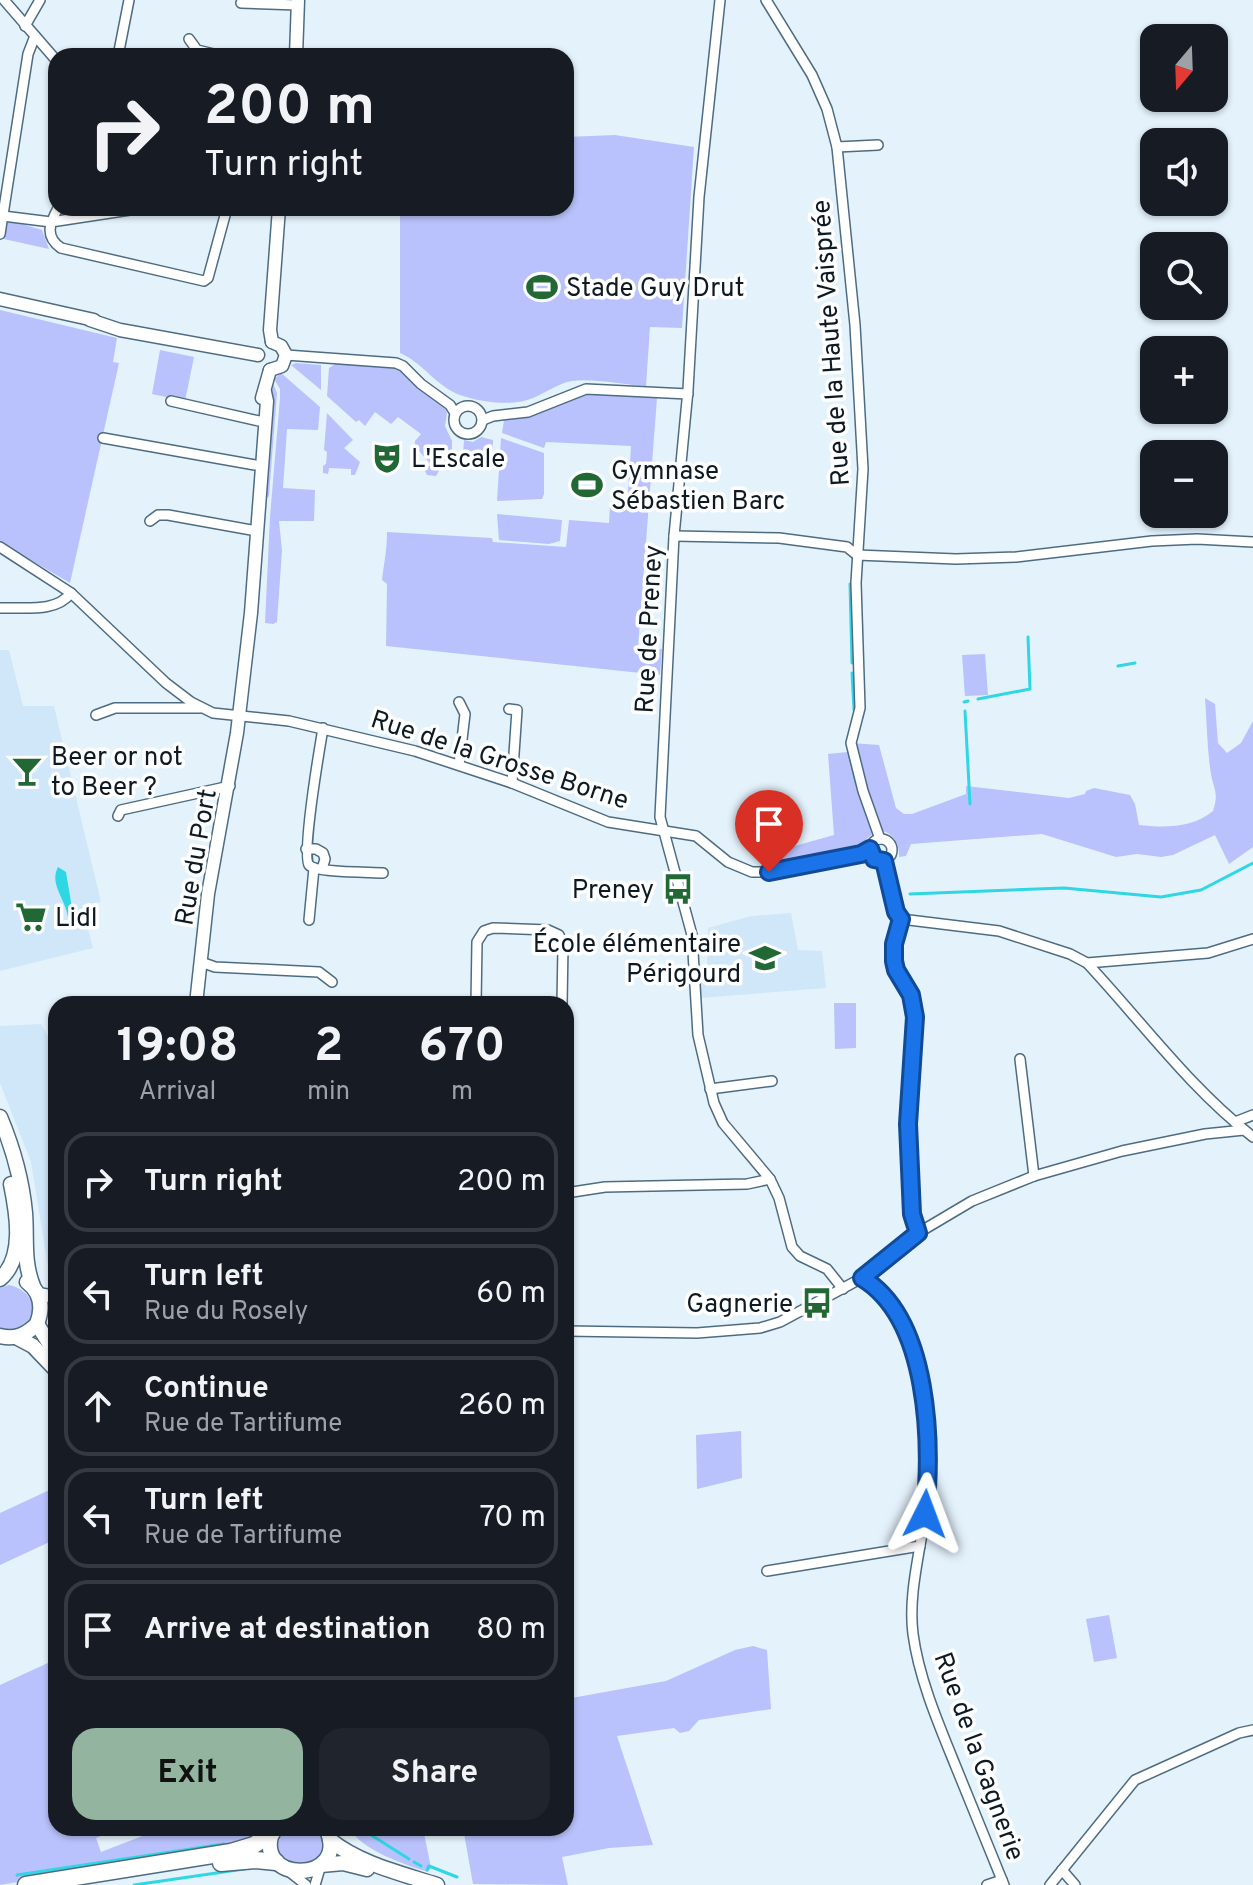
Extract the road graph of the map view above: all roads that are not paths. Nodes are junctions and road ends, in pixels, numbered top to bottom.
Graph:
1 (4, 0) edge
2 (40, 0) edge
3 (129, 0) edge
4 (720, 0) edge
5 (766, 0) edge
6 (241, 3) dead end
7 (298, 3) edge
8 (25, 26) junction
9 (35, 36) junction
10 (189, 39) dead end
11 (120, 48) edge
12 (196, 48) edge
13 (296, 48) edge
14 (48, 51) edge
15 (878, 145) dead end
16 (837, 147) junction
17 (3, 216) junction
18 (54, 216) edge
19 (90, 216) edge
20 (225, 216) edge
21 (278, 216) edge
22 (51, 222) junction
23 (0, 234) edge
24 (1, 300) edge
25 (272, 342) junction
26 (258, 355) junction
27 (286, 355) junction
28 (270, 370) junction
29 (265, 392) junction
30 (688, 394) junction
31 (171, 401) dead end
32 (455, 413) junction
33 (483, 420) junction
34 (259, 421) junction
35 (103, 438) dead end
36 (255, 465) junction
37 (150, 521) dead end
38 (254, 530) junction
39 (674, 536) junction
40 (1253, 542) edge
41 (0, 547) edge
42 (857, 555) junction
43 (71, 593) junction
44 (0, 608) edge
45 (459, 702) dead end
46 (200, 708) junction
47 (509, 709) dead end
48 (96, 715) dead end
49 (239, 717) junction
50 (323, 728) junction
51 (459, 765) junction
52 (512, 783) junction
53 (230, 786) junction
54 (118, 816) dead end
55 (662, 830) junction
56 (880, 839) junction
57 (306, 849) junction
58 (870, 849) junction
59 (884, 861) junction
60 (318, 869) junction
61 (383, 873) dead end
62 (901, 919) junction
63 (309, 920) dead end
64 (1253, 939) edge
65 (201, 962) junction
66 (1087, 963) junction
67 (332, 982) dead end
68 (197, 996) edge
69 (476, 996) edge
70 (562, 996) edge
71 (1020, 1059) dead end
72 (772, 1081) dead end
73 (710, 1089) junction
74 (1253, 1115) edge
75 (0, 1117) edge
76 (1235, 1122) junction
77 (1249, 1133) edge
78 (0, 1144) edge
79 (1034, 1176) junction
80 (770, 1179) junction
81 (574, 1192) edge
82 (918, 1233) junction
83 (862, 1278) junction
84 (0, 1279) edge
85 (843, 1289) junction
86 (35, 1290) junction
87 (48, 1295) edge
88 (48, 1307) edge
89 (39, 1317) junction
90 (574, 1331) edge
91 (48, 1337) edge
92 (6, 1338) edge
93 (48, 1362) edge
94 (920, 1546) junction
95 (767, 1571) dead end
96 (1253, 1730) edge
97 (267, 1836) edge
98 (272, 1836) edge
99 (328, 1836) edge
100 (330, 1836) edge
101 (321, 1865) junction
102 (282, 1866) junction
103 (1062, 1870) junction
104 (1003, 1882) edge
105 (26, 1885) edge
106 (81, 1885) edge
107 (306, 1885) edge
108 (315, 1885) edge
109 (412, 1885) edge
110 (437, 1885) edge
111 (987, 1885) edge
112 (1050, 1885) edge
113 (1075, 1885) edge

1 - 8 street
2 - 8 street
3 - 11 street
4 - 30 street, Rue de Preney
5 - 16 street, Rue de la Haute Vaisprée
6 - 7 street
7 - 13 street
8 - 9 street
9 - 14 street
9 - 17 street
10 - 12 street
15 - 16 street
16 - 42 street, Rue de la Haute Vaisprée
17 - 22 street
17 - 23 street
18 - 22 street
19 - 22 street
20 - 22 street
21 - 25 street
24 - 26 street
25 - 26 street
25 - 27 street
26 - 28 street
27 - 28 street
27 - 32 street
28 - 29 street
29 - 34 street
29 - 38 street
30 - 33 street
30 - 39 street, Rue de Preney
31 - 34 street
32 - 33 street
32 - 33 street
34 - 36 street
35 - 36 street
36 - 38 street
37 - 38 street
38 - 49 street, Rue du Port
39 - 42 street
39 - 55 street, Rue de Preney
40 - 42 street
41 - 43 street, Rue de la Grosse Borne
42 - 56 street, Rue de la Haute Vaisprée
43 - 44 street
43 - 46 street, Rue de la Grosse Borne
45 - 51 street
46 - 48 street
46 - 49 street, Rue de la Grosse Borne
47 - 52 street
49 - 50 street, Rue de la Grosse Borne
49 - 53 street, Rue du Port
50 - 51 street, Rue de la Grosse Borne
50 - 57 street
51 - 52 street, Rue de la Grosse Borne
52 - 55 street, Rue de la Grosse Borne
53 - 54 street
53 - 65 street, Rue du Port
55 - 58 street, Rue de la Grosse Borne
55 - 73 street, Rue de Preney
56 - 58 street
56 - 59 street
57 - 60 street
57 - 60 street
58 - 59 street
59 - 62 street
60 - 61 street
60 - 63 street
62 - 66 street
62 - 82 street
64 - 66 street
65 - 67 street
65 - 68 street, Rue du Port
66 - 76 street
69 - 70 street
71 - 79 street
72 - 73 street
73 - 80 street, Rue de Preney
74 - 76 street
75 - 86 main road
76 - 77 street
77 - 79 street
78 - 84 main road
79 - 82 street
80 - 81 street
80 - 85 street, Rue de Preney
82 - 83 street
83 - 85 street
83 - 94 street, Rue de la Gagnerie
84 - 86 main road
85 - 90 street
86 - 87 street
86 - 89 main road
88 - 89 street
89 - 91 main road
89 - 92 main road
92 - 93 main road
94 - 95 street
94 - 104 street, Rue de la Gagnerie
96 - 103 street
97 - 105 highway
98 - 102 main road
99 - 101 main road
100 - 110 main road
101 - 102 main road
101 - 108 street
101 - 109 main road
102 - 106 highway
102 - 107 street
103 - 112 street
103 - 113 street
104 - 111 street

